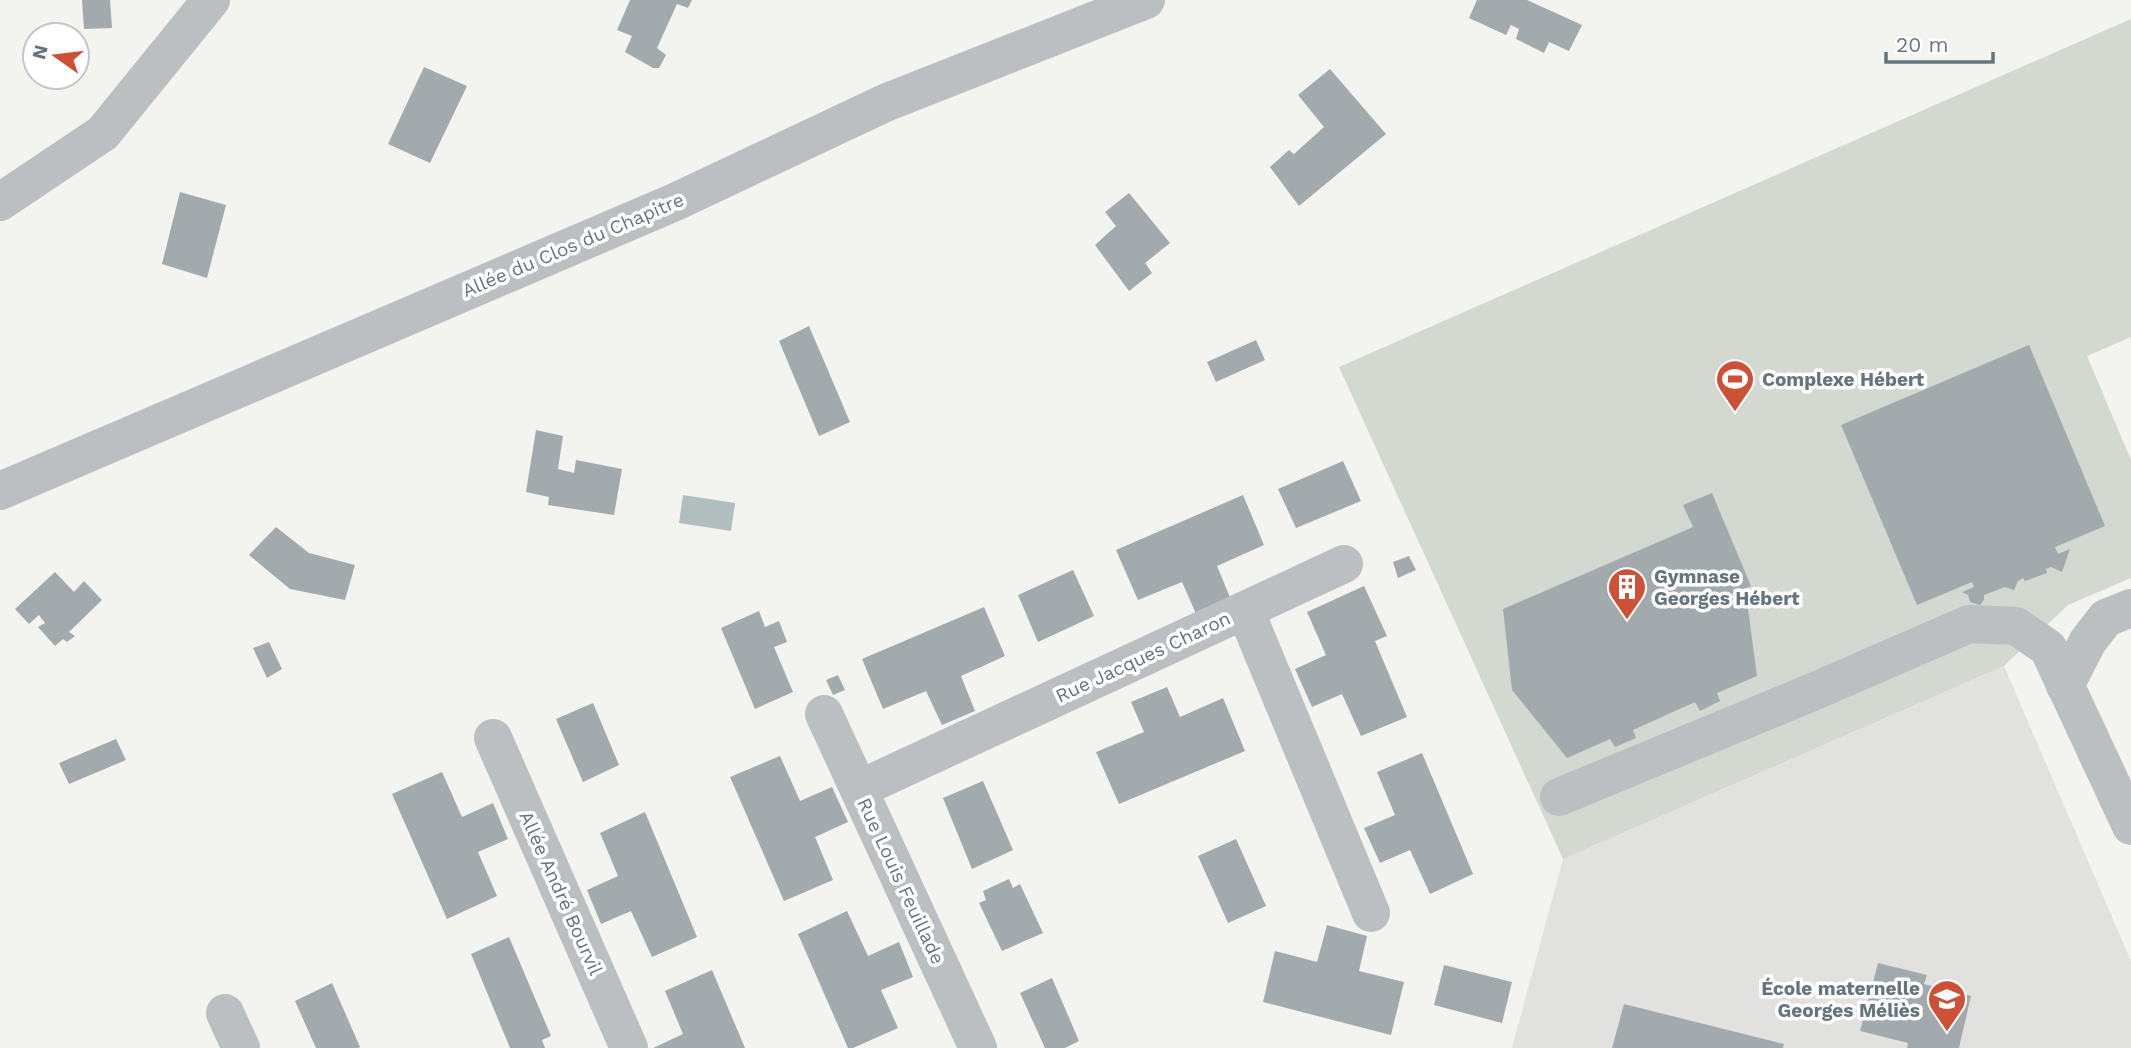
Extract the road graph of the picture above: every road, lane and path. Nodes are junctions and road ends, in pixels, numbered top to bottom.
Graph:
1 (211, 0) edge
2 (1146, 0) edge
3 (0, 202) edge
4 (0, 491) edge
5 (1344, 564) dead end
6 (2131, 608) edge
7 (1245, 610) junction
8 (2065, 686) junction
9 (824, 713) dead end
10 (494, 738) dead end
11 (859, 789) junction
12 (1559, 797) dead end
13 (2131, 826) edge
14 (1371, 914) dead end
15 (225, 1013) dead end
16 (241, 1048) edge
17 (629, 1048) edge
18 (978, 1048) edge

1 - 3 street
2 - 4 street, Allée du Clos du Chapitre
5 - 7 street
6 - 8 street
7 - 11 street, Rue Jacques Charon
7 - 14 street, Rue Jacques Charon
8 - 12 street
8 - 13 street
9 - 11 street, Rue Louis Feuillade
10 - 17 street, Allée André Bourvil
11 - 18 street, Rue Louis Feuillade
15 - 16 street

